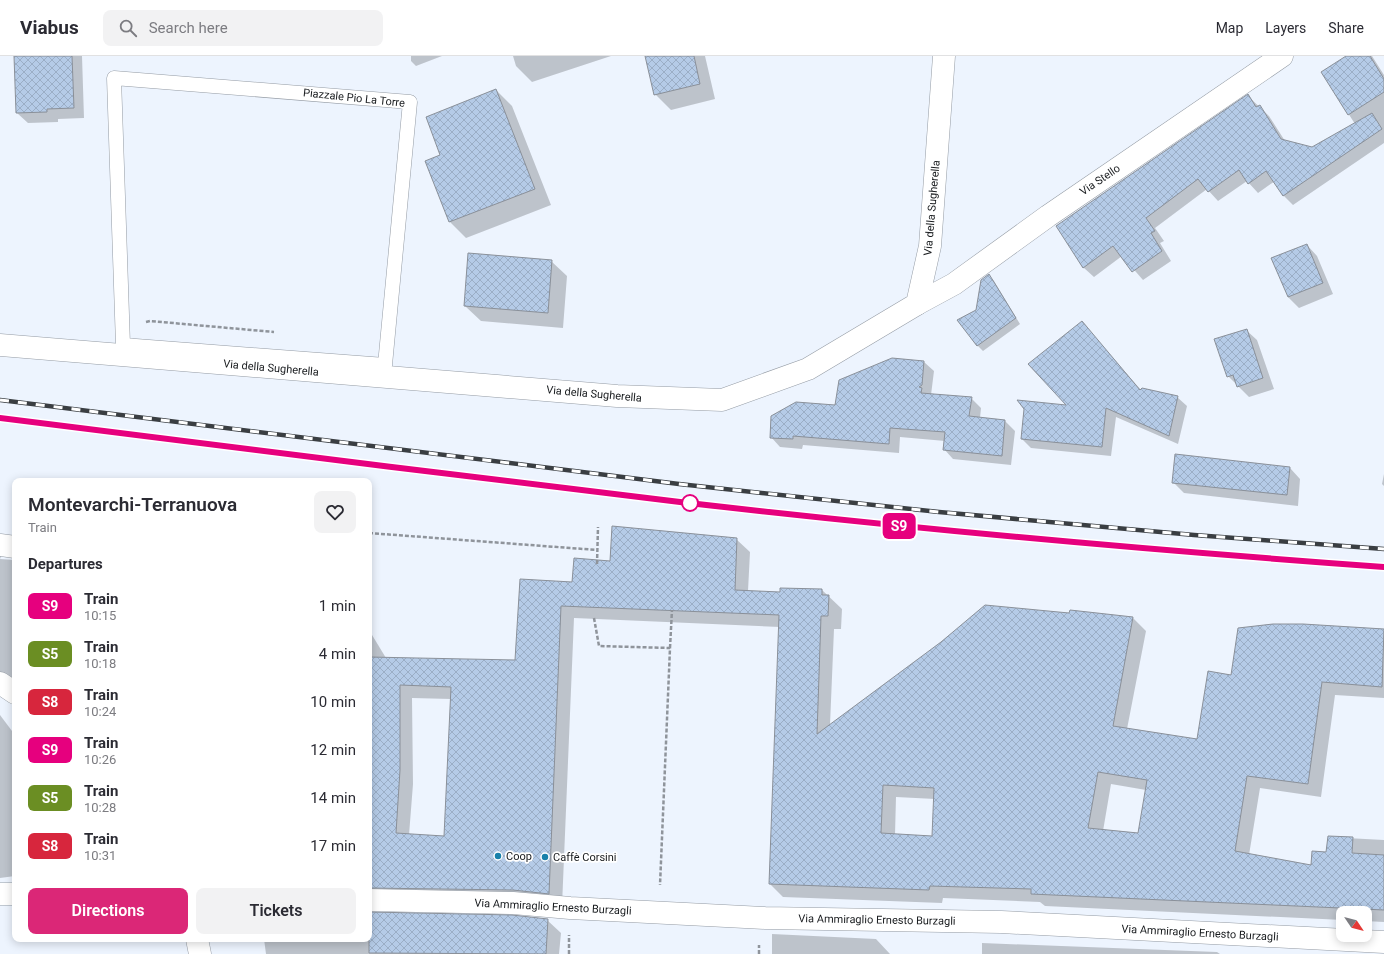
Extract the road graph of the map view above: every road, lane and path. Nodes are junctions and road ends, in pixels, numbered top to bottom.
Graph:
1 (944, 56) edge
2 (1282, 56) edge
3 (917, 304) junction
4 (122, 332) junction
5 (277, 332) dead end
6 (0, 345) edge
7 (598, 527) dead end
8 (372, 533) edge
9 (0, 545) edge
10 (12, 547) edge
11 (597, 550) junction
12 (597, 564) dead end
13 (672, 610) dead end
14 (594, 618) dead end
15 (670, 648) junction
16 (0, 683) edge
17 (12, 691) edge
18 (0, 894) edge
19 (12, 894) edge
20 (372, 900) edge
21 (659, 912) junction
22 (759, 941) dead end
23 (198, 942) edge
24 (1384, 942) edge
25 (1271, 946) edge
26 (200, 954) edge
27 (759, 954) edge

1 - 3 street, Via della Sugherella
2 - 3 street, Via Stello
3 - 6 street, Via della Sugherella
4 - 4 lane, Piazzale Pio La Torre
4 - 5 path
7 - 11 path
8 - 11 path
9 - 10 street
11 - 12 path
13 - 15 path
14 - 15 path
15 - 21 path
16 - 17 street
18 - 19 street
20 - 21 street, Via Ammiraglio Ernesto Burzagli
21 - 25 street, Via Ammiraglio Ernesto Burzagli
22 - 27 path
23 - 26 street
24 - 25 street, Via Ammiraglio Ernesto Burzagli

